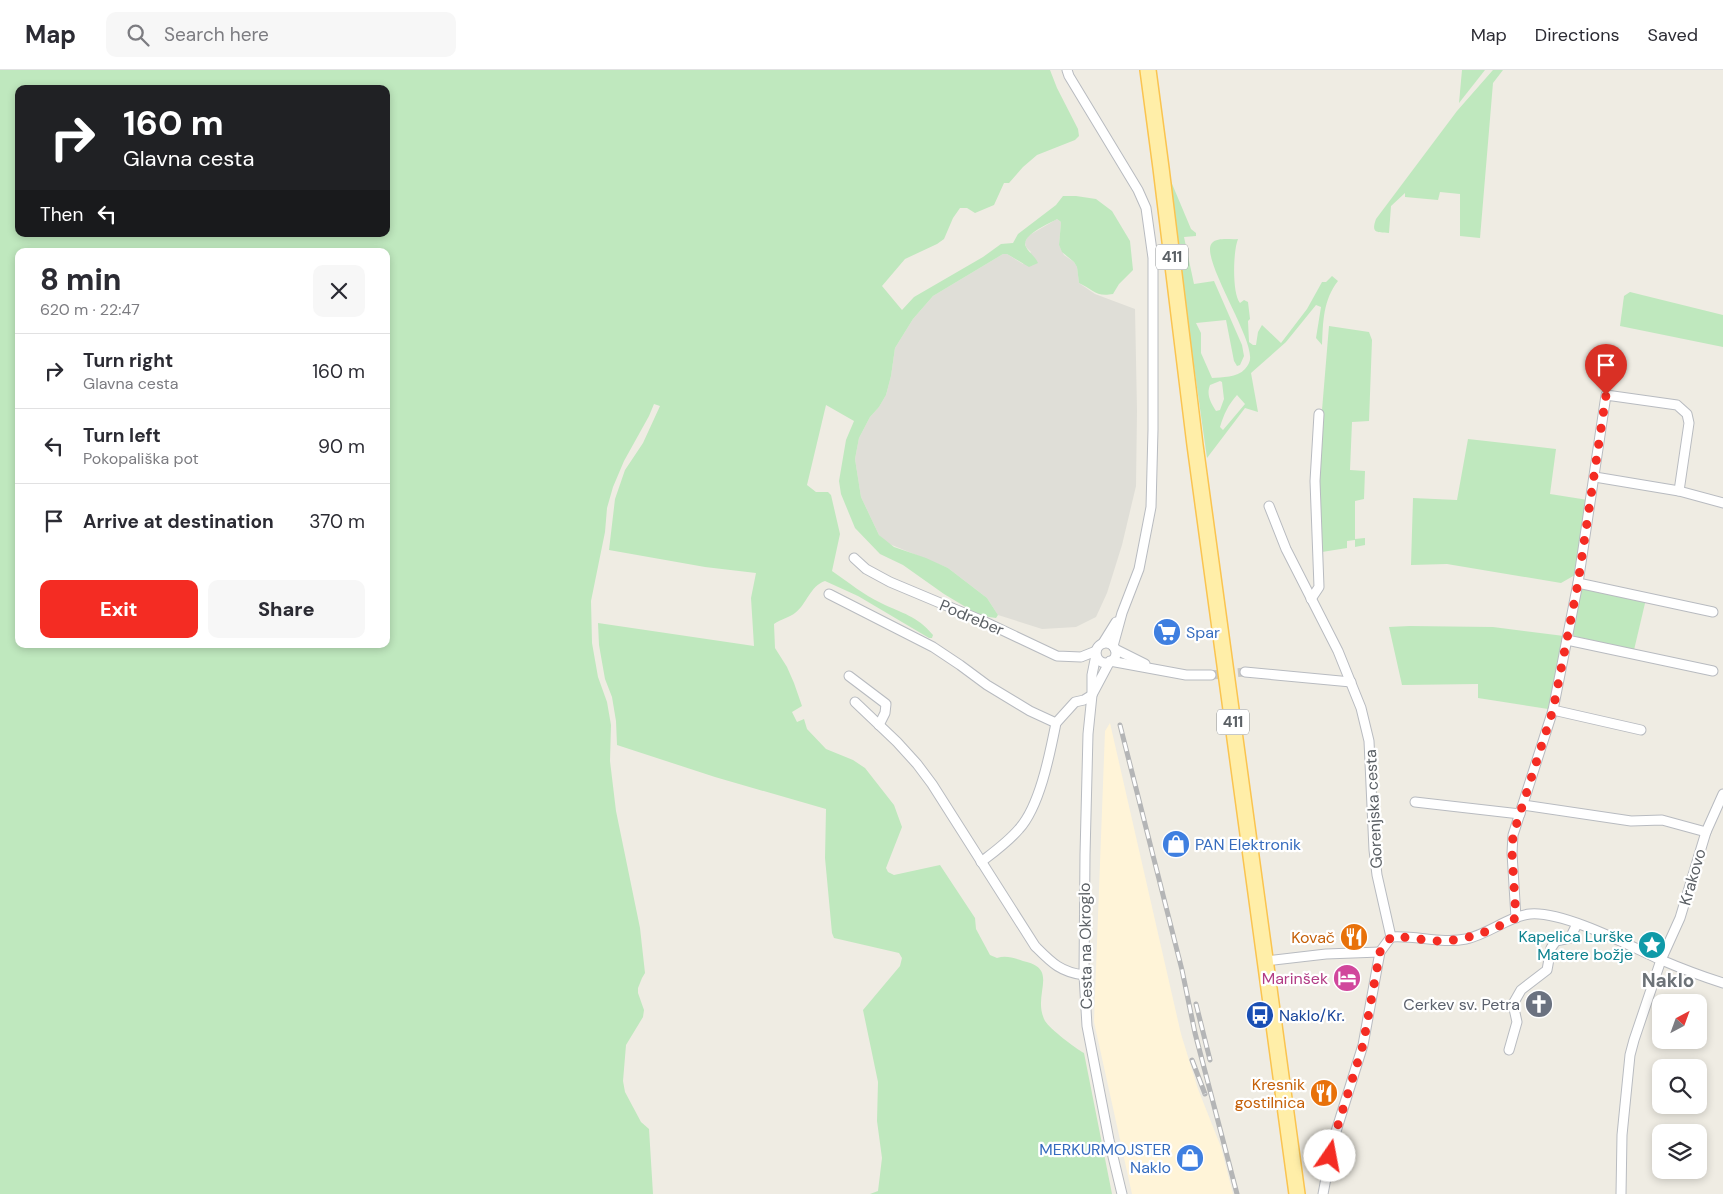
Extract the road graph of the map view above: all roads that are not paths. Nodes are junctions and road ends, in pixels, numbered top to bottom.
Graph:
1 (1067, 70) edge
2 (1148, 70) edge
3 (1318, 414) dead end
4 (1595, 477) junction
5 (1679, 491) junction
6 (1723, 503) edge
7 (1269, 506) dead end
8 (854, 558) dead end
9 (1578, 583) junction
10 (829, 594) dead end
11 (1311, 599) junction
12 (1713, 612) dead end
13 (1122, 613) junction
14 (1567, 640) junction
15 (1104, 643) junction
16 (1114, 648) junction
17 (1096, 653) junction
18 (1110, 661) junction
19 (1156, 670) junction
20 (1245, 672) tunnel mouth
21 (1713, 672) dead end
22 (849, 676) dead end
23 (1211, 676) tunnel mouth
24 (1352, 682) junction
25 (1092, 695) junction
26 (854, 702) dead end
27 (1553, 710) junction
28 (1056, 723) junction
29 (880, 726) junction
30 (1641, 730) dead end
31 (1723, 794) edge
32 (1415, 802) dead end
33 (1521, 809) junction
34 (1706, 832) junction
35 (981, 862) junction
36 (1516, 918) junction
37 (1578, 924) junction
38 (1391, 937) junction
39 (1380, 952) junction
40 (1661, 960) junction
41 (1266, 961) junction
42 (1084, 975) junction
43 (1723, 983) edge
44 (1509, 1050) dead end
45 (1122, 1194) edge
46 (1297, 1194) edge
47 (1323, 1194) edge
48 (1621, 1194) edge

1 - 13 street
2 - 41 main road, 411
3 - 11 street
4 - 5 street
4 - 5 street
4 - 9 street
5 - 6 street
7 - 11 street, Gorenjska cesta
8 - 17 street, Podreber
9 - 12 street
9 - 14 street
10 - 28 street
11 - 24 street, Gorenjska cesta
13 - 15 street
13 - 16 street
14 - 21 street
14 - 27 street
15 - 16 street
15 - 17 street
16 - 18 street
16 - 19 street
17 - 18 street
17 - 25 street, Cesta na Okroglo
18 - 19 street
18 - 25 street
19 - 23 street
20 - 24 street
22 - 29 street
24 - 38 street, Gorenjska cesta
25 - 28 street
25 - 42 street, Cesta na Okroglo
26 - 29 street
27 - 30 street
27 - 33 street
28 - 35 street
29 - 35 street
31 - 34 street, Krakovo
32 - 33 street
33 - 34 street
33 - 36 street
34 - 40 street, Krakovo
35 - 42 street
36 - 37 street
36 - 38 street
37 - 40 street
37 - 44 street
38 - 39 street
39 - 41 street
39 - 47 street
40 - 43 street
40 - 48 street, Krakovo
41 - 46 main road, 411
42 - 45 street, Cesta na Okroglo

